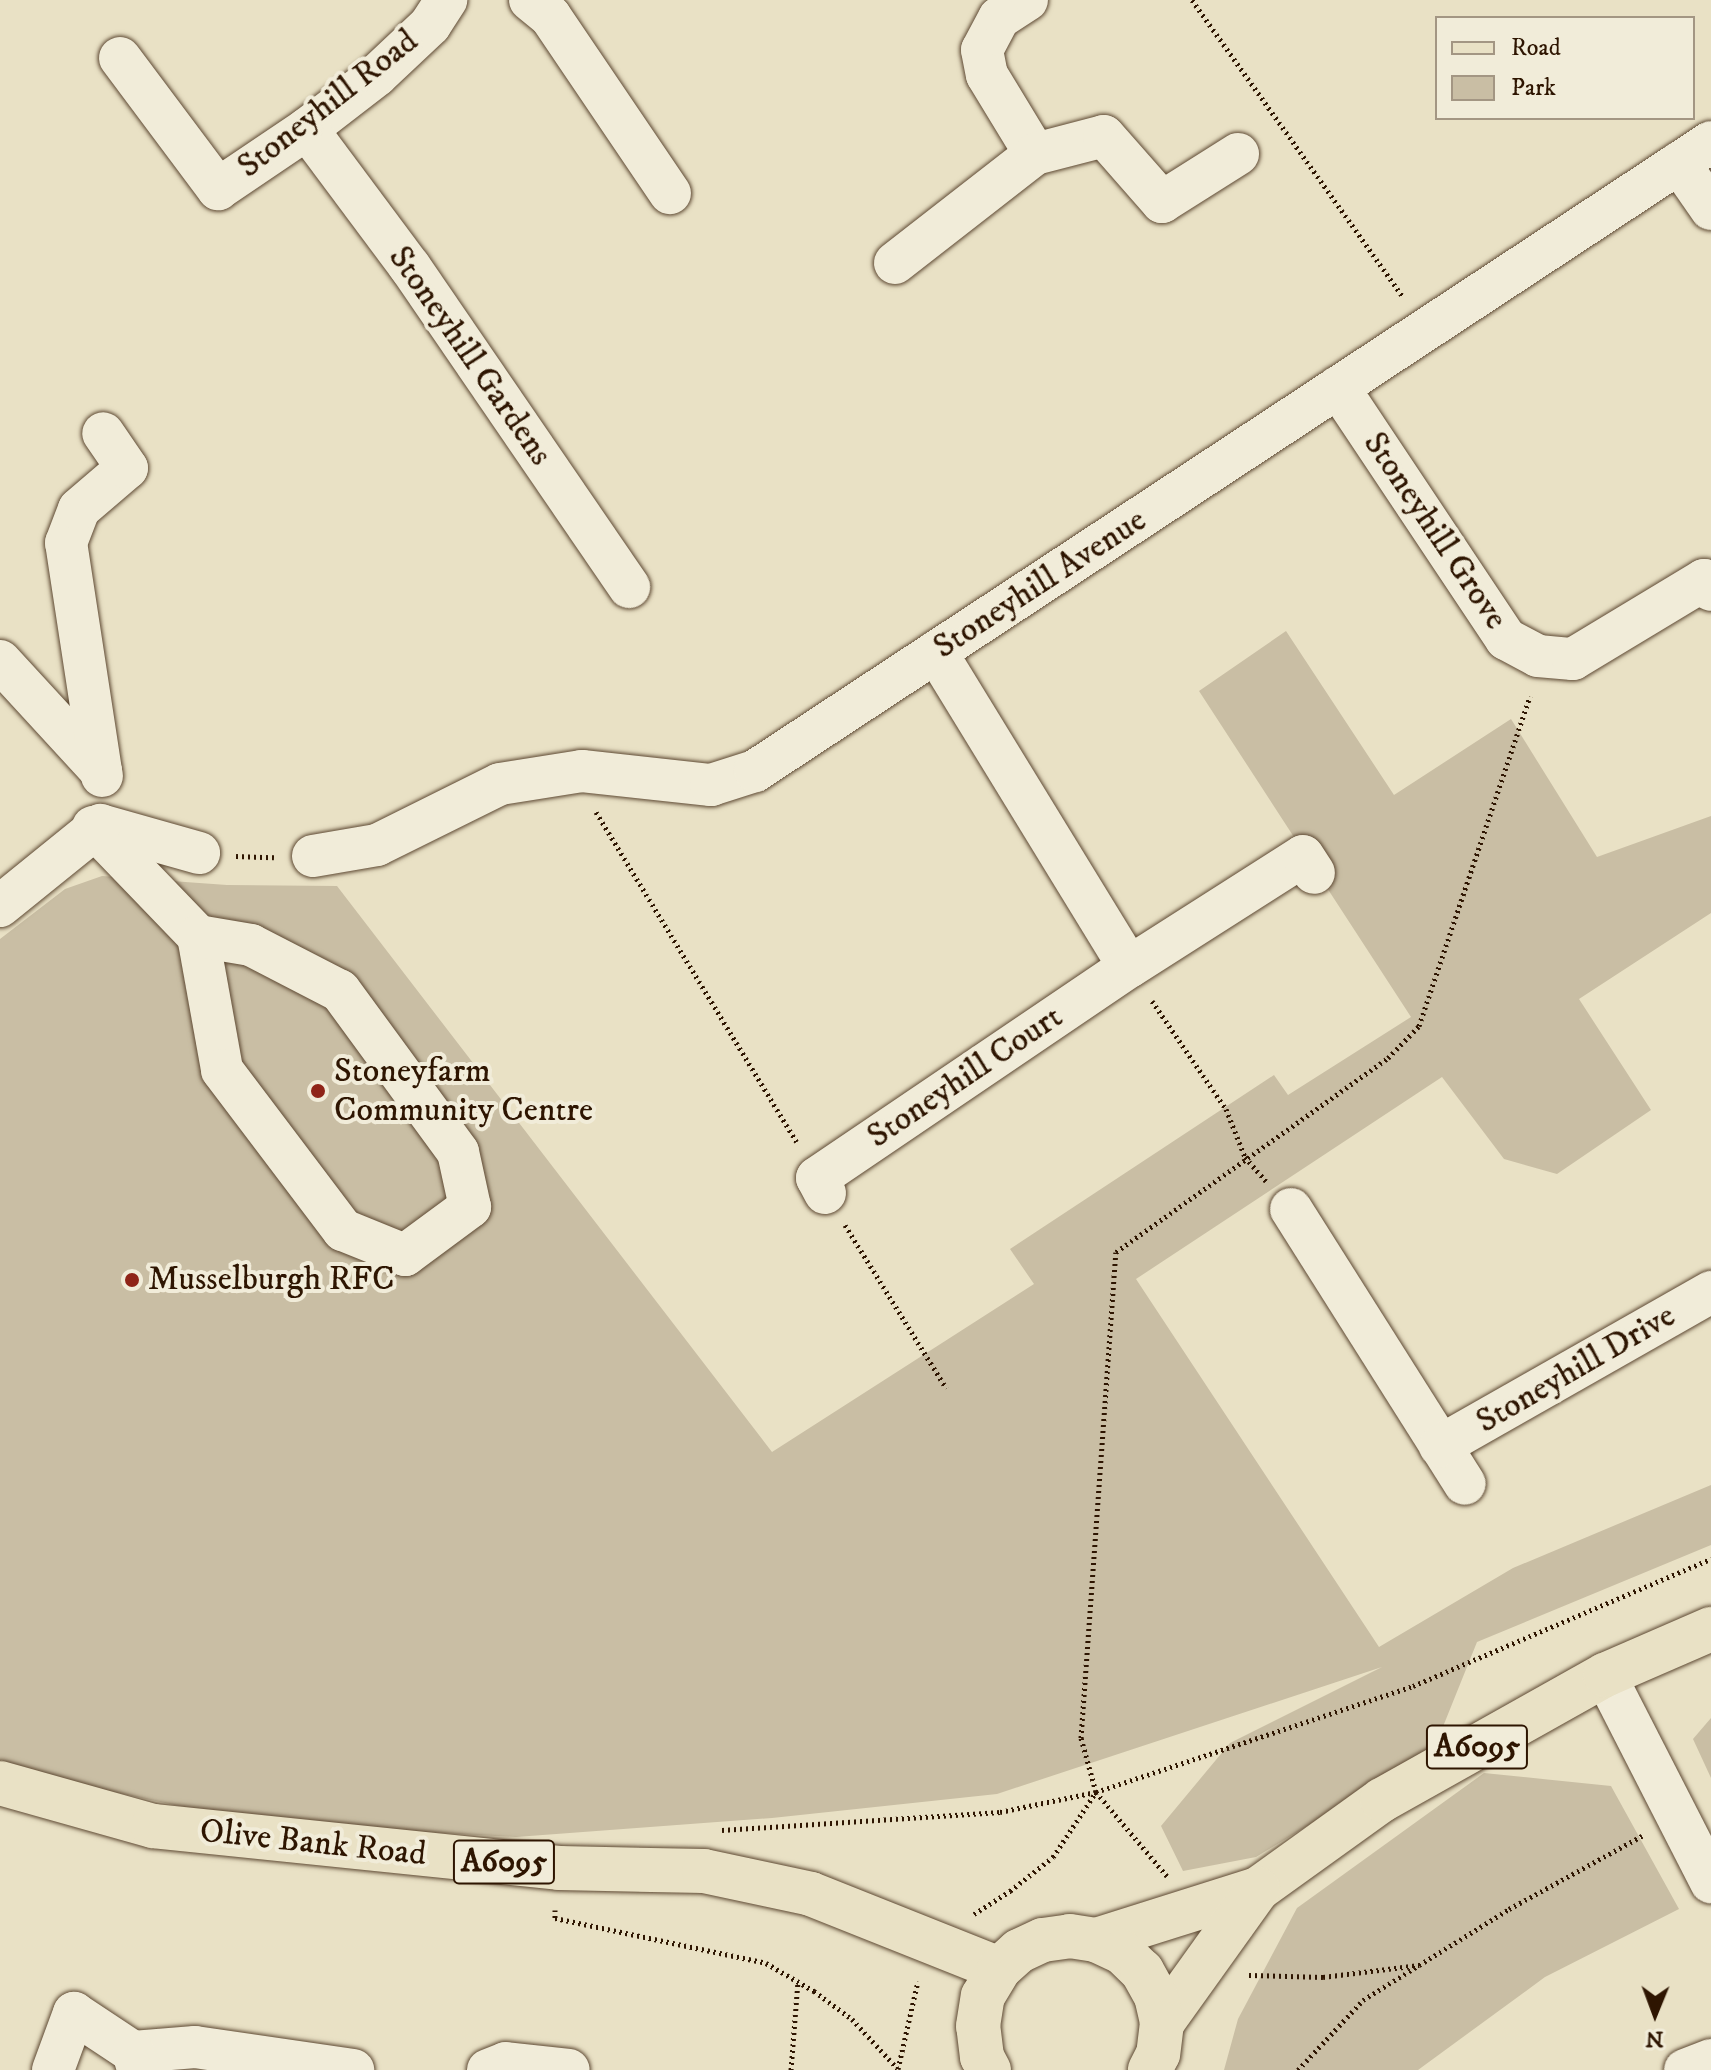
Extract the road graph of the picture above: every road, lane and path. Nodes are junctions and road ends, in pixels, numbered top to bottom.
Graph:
1 (446, 0) edge
2 (530, 0) edge
3 (1027, 0) edge
4 (1192, 0) edge
5 (120, 58) dead end
6 (307, 129) junction
7 (1695, 153) edge
8 (1035, 154) junction
9 (1238, 154) dead end
10 (670, 193) dead end
11 (1711, 209) edge
12 (895, 263) dead end
13 (1426, 329) junction
14 (1338, 387) junction
15 (103, 433) dead end
16 (629, 587) dead end
17 (1711, 590) edge
18 (936, 652) junction
19 (0, 661) edge
20 (101, 771) junction
21 (571, 773) junction
22 (97, 826) junction
23 (199, 853) joint
24 (313, 856) joint
25 (1314, 873) dead end
26 (0, 906) edge
27 (198, 936) junction
28 (1129, 967) junction
29 (821, 1186) junction
30 (1291, 1209) joint
31 (1711, 1292) edge
32 (946, 1388) dead end
33 (1440, 1446) junction
34 (1465, 1484) dead end
35 (1711, 1559) edge
36 (1711, 1629) edge
37 (1605, 1675) junction
38 (0, 1783) edge
39 (1096, 1792) junction
40 (1678, 1817) junction
41 (715, 1830) dead end
42 (559, 1868) junction
43 (1711, 1882) edge
44 (1258, 1889) junction
45 (1194, 1909) junction
46 (1096, 1940) junction
47 (928, 1942) junction
48 (1215, 1949) junction
49 (1419, 1965) junction
50 (999, 1969) junction
51 (798, 1982) junction
52 (1162, 2023) junction
53 (1711, 2060) edge
54 (136, 2061) edge
55 (898, 2069) edge
56 (53, 2070) edge
57 (353, 2070) edge
58 (488, 2070) edge
59 (569, 2070) edge
60 (791, 2070) edge
61 (989, 2070) edge
62 (1150, 2070) edge
63 (1298, 2070) edge
64 (1685, 2070) edge

1 - 6 street, Stoneyhill Road
2 - 10 street
3 - 8 street
4 - 13 path
5 - 6 street, Stoneyhill Road
6 - 16 street, Stoneyhill Gardens
7 - 11 street
7 - 13 street, Stoneyhill Avenue
8 - 9 street
8 - 12 street
13 - 14 street, Stoneyhill Avenue
14 - 17 street, Stoneyhill Grove
14 - 18 street, Stoneyhill Avenue
15 - 20 street
18 - 21 street, Stoneyhill Avenue
18 - 28 street
19 - 20 street
20 - 22 street
21 - 24 street, Stoneyhill Avenue
21 - 29 path
22 - 23 street
22 - 26 street
22 - 27 street
23 - 24 path
25 - 28 street, Stoneyhill Court
27 - 27 street
28 - 29 street, Stoneyhill Court
28 - 30 path
29 - 32 path
30 - 33 street, Stoneyhill Drive
31 - 33 street, Stoneyhill Drive
33 - 34 street, Stoneyhill Drive
35 - 39 path
36 - 37 main road, A6095
37 - 40 street
37 - 44 main road, A6095
38 - 42 main road, Olive Bank Road / A6095
39 - 41 path
39 - 45 path
39 - 47 path
40 - 43 street
40 - 49 path
42 - 47 main road, Olive Bank Road / A6095
42 - 51 path
44 - 45 main road, A6095
44 - 48 main road, A6095
45 - 46 main road, A6095
46 - 50 main road, A6095
46 - 52 main road, A6095
47 - 50 main road, Olive Bank Road / A6095
47 - 55 path
48 - 49 path
48 - 52 main road, A6095
49 - 63 path
50 - 61 main road, A6095
51 - 55 path
51 - 60 path
52 - 62 main road, A6095
53 - 64 street
54 - 56 street
54 - 57 street
58 - 59 street

